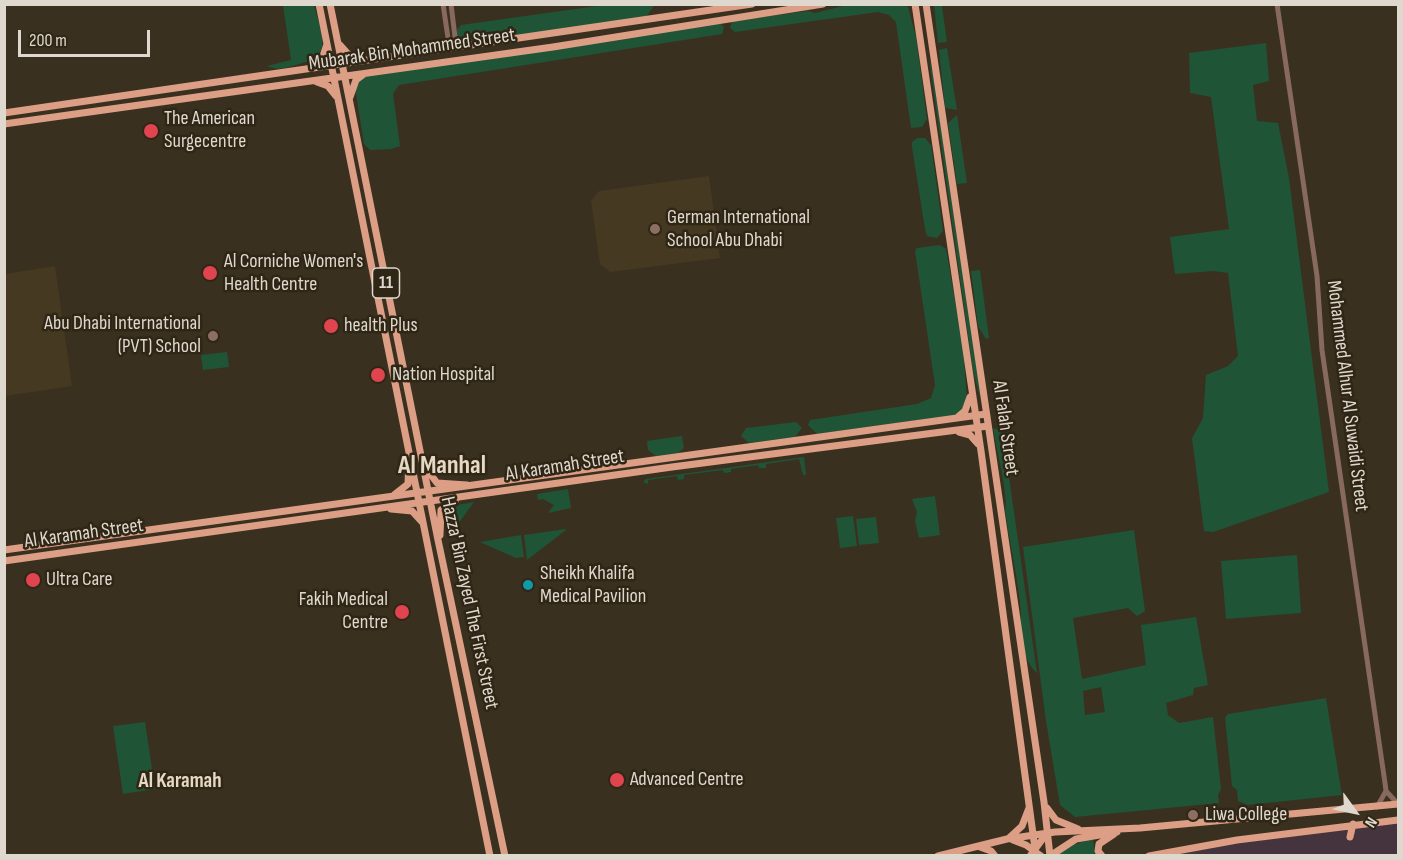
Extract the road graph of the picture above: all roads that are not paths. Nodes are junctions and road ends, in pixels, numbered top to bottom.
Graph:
1 (319, 4) edge
2 (330, 4) edge
3 (443, 4) edge
4 (451, 4) edge
5 (752, 4) edge
6 (823, 4) edge
7 (909, 4) edge
8 (915, 4) edge
9 (928, 4) edge
10 (1277, 4) edge
11 (917, 19) junction
12 (327, 43) junction
13 (339, 44) junction
14 (465, 47) junction
15 (443, 50) junction
16 (362, 60) junction
17 (342, 63) junction
18 (332, 65) junction
19 (307, 69) junction
20 (368, 72) junction
21 (345, 76) junction
22 (335, 77) junction
23 (309, 81) junction
24 (349, 99) junction
25 (340, 101) junction
26 (4, 113) edge
27 (4, 124) edge
28 (972, 391) junction
29 (986, 414) junction
30 (976, 416) junction
31 (951, 419) junction
32 (988, 426) junction
33 (978, 428) junction
34 (953, 431) junction
35 (981, 451) junction
36 (411, 456) junction
37 (424, 467) junction
38 (469, 486) junction
39 (429, 492) junction
40 (418, 493) junction
41 (392, 497) junction
42 (460, 498) junction
43 (431, 501) junction
44 (420, 502) junction
45 (386, 507) junction
46 (425, 526) junction
47 (438, 540) junction
48 (4, 550) edge
49 (4, 561) edge
50 (1386, 791) junction
51 (1030, 802) junction
52 (1044, 802) junction
53 (1398, 804) edge
54 (1377, 807) junction
55 (1398, 819) edge
56 (1353, 824) junction
57 (1140, 828) junction
58 (1078, 829) junction
59 (1119, 831) junction
60 (1047, 833) junction
61 (1034, 835) junction
62 (1350, 837) dead end
63 (1007, 839) junction
64 (977, 846) junction
65 (1037, 852) edge
66 (489, 853) edge
67 (496, 855) edge
68 (505, 855) edge
69 (938, 855) edge
70 (995, 855) edge
71 (1050, 855) edge
72 (1101, 855) edge
73 (1149, 855) edge

1 - 12 main road, Hazza' Bin Zayed The First Street / 11
2 - 13 main road, Hazza' Bin Zayed The First Street / 11
3 - 15 street
4 - 14 street
5 - 14 main road, Mubarak Bin Mohammed Street
6 - 20 main road, Mubarak Bin Mohammed Street
7 - 11 main road
8 - 11 main road, Al Falah Street
9 - 29 main road, Al Falah Street
10 - 50 street, Mohammed Alhur Al Suwaidi Street
11 - 28 main road, Al Falah Street
12 - 18 main road, Hazza' Bin Zayed The First Street / 11
12 - 19 main road
13 - 16 main road
13 - 17 main road, Hazza' Bin Zayed The First Street / 11
14 - 15 main road, Mubarak Bin Mohammed Street
15 - 16 main road, Mubarak Bin Mohammed Street
16 - 17 main road, Mubarak Bin Mohammed Street
17 - 18 main road, Mubarak Bin Mohammed Street
17 - 21 main road, Hazza' Bin Zayed The First Street / 11
18 - 19 main road, Mubarak Bin Mohammed Street
18 - 22 main road, Hazza' Bin Zayed The First Street / 11
19 - 26 main road, Mubarak Bin Mohammed Street
20 - 21 main road, Mubarak Bin Mohammed Street
20 - 24 main road
21 - 22 main road, Mubarak Bin Mohammed Street
21 - 24 main road, Hazza' Bin Zayed The First Street / 11
22 - 23 main road, Mubarak Bin Mohammed Street
22 - 25 main road, Hazza' Bin Zayed The First Street / 11
23 - 25 main road
23 - 27 main road, Mubarak Bin Mohammed Street
24 - 37 main road, Hazza' Bin Zayed The First Street / 11
25 - 36 main road, Hazza' Bin Zayed The First Street / 11
28 - 30 main road, Al Falah Street
28 - 31 main road
29 - 30 main road, Al Karamah Street
29 - 32 main road, Al Falah Street
30 - 31 main road, Al Karamah Street
30 - 33 main road, Al Falah Street
31 - 38 main road, Al Karamah Street
32 - 33 main road, Al Karamah Street
32 - 52 main road, Al Falah Street
33 - 34 main road, Al Karamah Street
33 - 35 main road, Al Falah Street
34 - 35 main road
34 - 42 main road, Al Karamah Street
35 - 51 main road, Al Falah Street
36 - 40 main road, Hazza' Bin Zayed The First Street / 11
36 - 41 main road
37 - 38 main road
37 - 39 main road, Hazza' Bin Zayed The First Street / 11
38 - 39 main road, Al Karamah Street
39 - 40 main road, Al Karamah Street
39 - 43 main road, Hazza' Bin Zayed The First Street / 11
40 - 41 main road, Al Karamah Street
40 - 44 main road, Hazza' Bin Zayed The First Street / 11
41 - 48 main road, Al Karamah Street
42 - 43 main road, Al Karamah Street
42 - 47 main road
43 - 44 main road, Al Karamah Street
43 - 47 main road, Hazza' Bin Zayed The First Street / 11
44 - 45 main road, Al Karamah Street
44 - 46 main road, Hazza' Bin Zayed The First Street / 11
45 - 46 main road
45 - 49 main road, Al Karamah Street
46 - 66 main road, Hazza' Bin Zayed The First Street / 11
47 - 68 main road, Hazza' Bin Zayed The First Street / 11
50 - 53 street
50 - 54 street
51 - 61 main road, Al Falah Street
51 - 63 main road
52 - 58 main road
52 - 60 main road, Al Falah Street
53 - 54 main road
54 - 57 main road
55 - 56 main road
56 - 62 main road
56 - 73 main road
57 - 58 main road
57 - 59 main road
58 - 60 main road
59 - 71 main road
59 - 72 main road
60 - 61 main road
60 - 65 main road
60 - 71 main road, Al Falah Street
61 - 63 main road
61 - 65 main road, Al Falah Street
63 - 64 main road
63 - 65 main road
64 - 69 main road
64 - 70 main road
65 - 71 main road
66 - 67 main road

